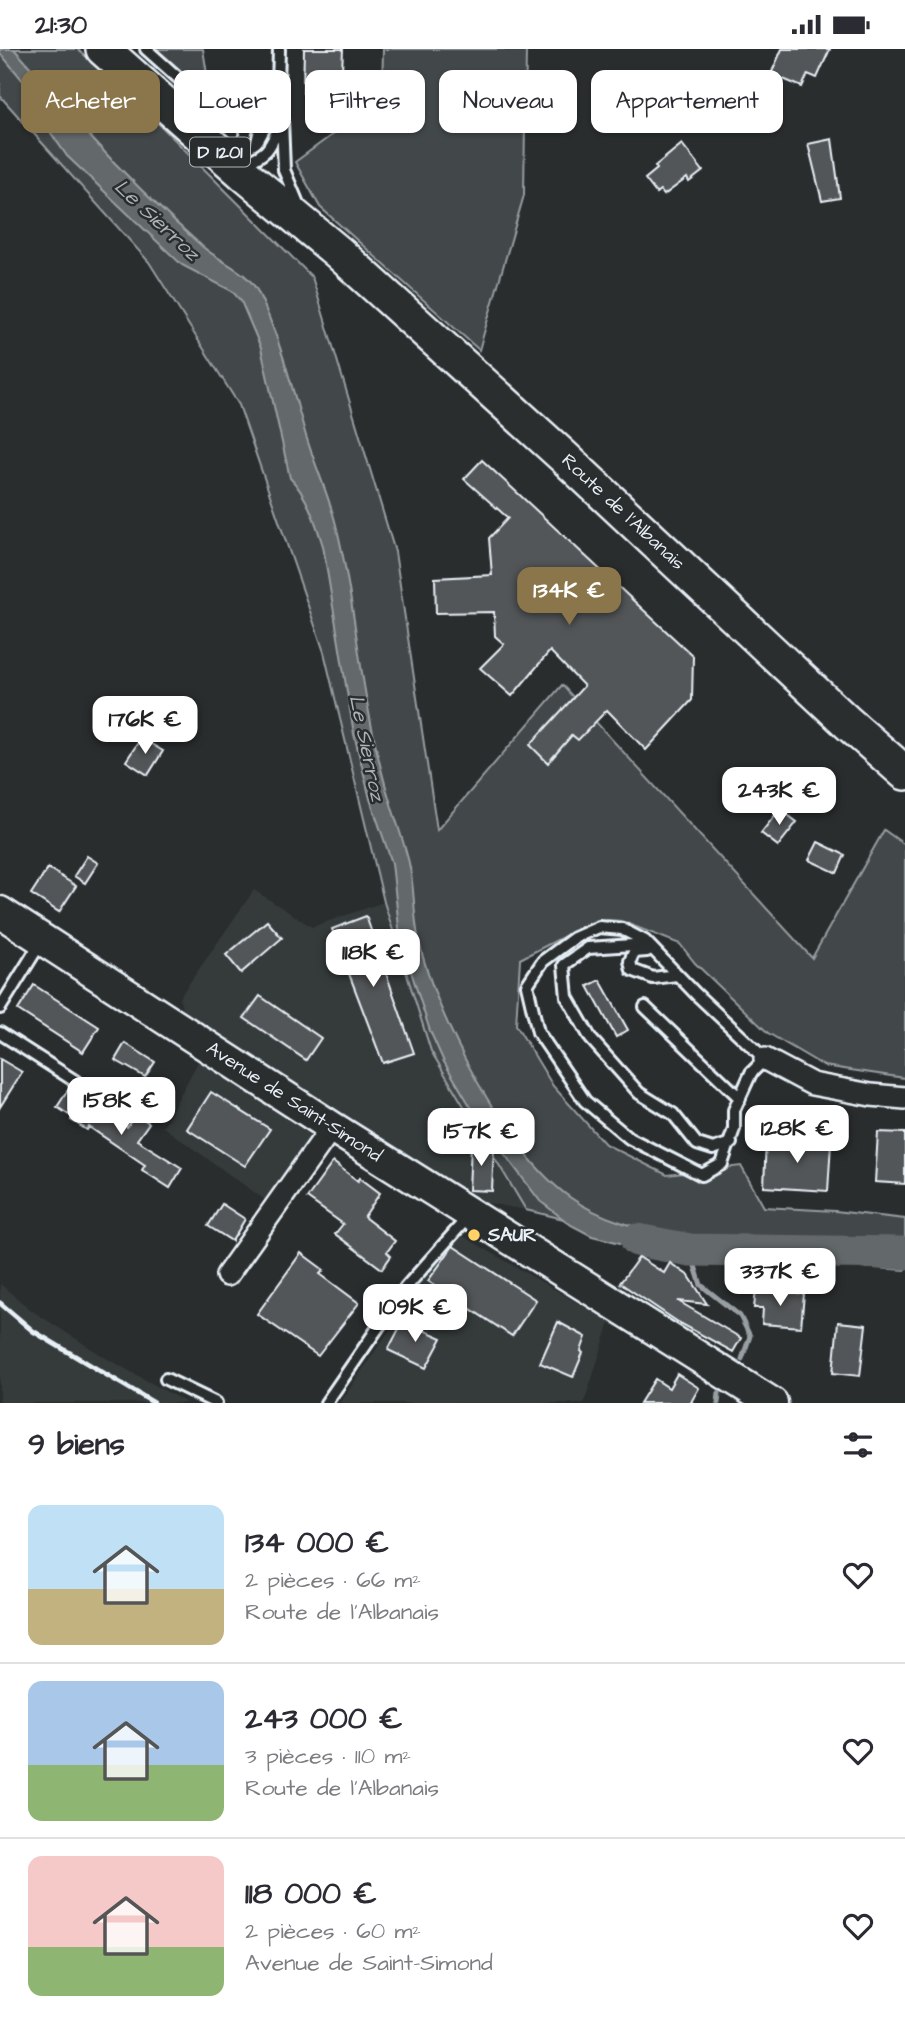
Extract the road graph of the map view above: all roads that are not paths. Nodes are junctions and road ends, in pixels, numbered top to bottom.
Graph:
1 (103, 49) edge
2 (124, 49) edge
3 (146, 49) edge
4 (279, 49) edge
5 (278, 70) edge
6 (174, 74) edge
7 (248, 133) edge
8 (277, 133) edge
9 (283, 133) edge
10 (243, 160) junction
11 (300, 208) junction
12 (339, 253) junction
13 (905, 773) edge
14 (0, 912) edge
15 (43, 940) junction
16 (653, 950) junction
17 (677, 975) junction
18 (645, 1007) dead end
19 (0, 1008) edge
20 (0, 1033) edge
21 (765, 1059) junction
22 (740, 1098) junction
23 (905, 1098) edge
24 (122, 1111) dead end
25 (332, 1127) junction
26 (731, 1143) junction
27 (470, 1213) junction
28 (227, 1275) dead end
29 (166, 1379) dead end
30 (216, 1403) edge
31 (326, 1403) edge
32 (772, 1403) edge

1 - 10 main road, D 1201
2 - 10 main road, D 1201
3 - 6 lane
4 - 5 lane
7 - 10 lane
8 - 10 lane
9 - 11 lane
10 - 11 main road, D 1201
10 - 12 main road, D 1201
11 - 12 main road, D 1201
12 - 13 main road, Route de l'Albanais / D 1201
14 - 15 main road, Avenue de Saint-Simond
15 - 19 lane
15 - 25 main road, Avenue de Saint-Simond
16 - 17 lane
16 - 17 lane
16 - 26 lane
16 - 26 lane
17 - 21 lane
18 - 22 lane
20 - 24 lane
21 - 22 lane
21 - 23 street
22 - 26 lane
25 - 27 main road, Avenue de Saint-Simond
25 - 28 street
27 - 31 lane
27 - 32 main road, Avenue de Saint-Simond
29 - 30 lane

